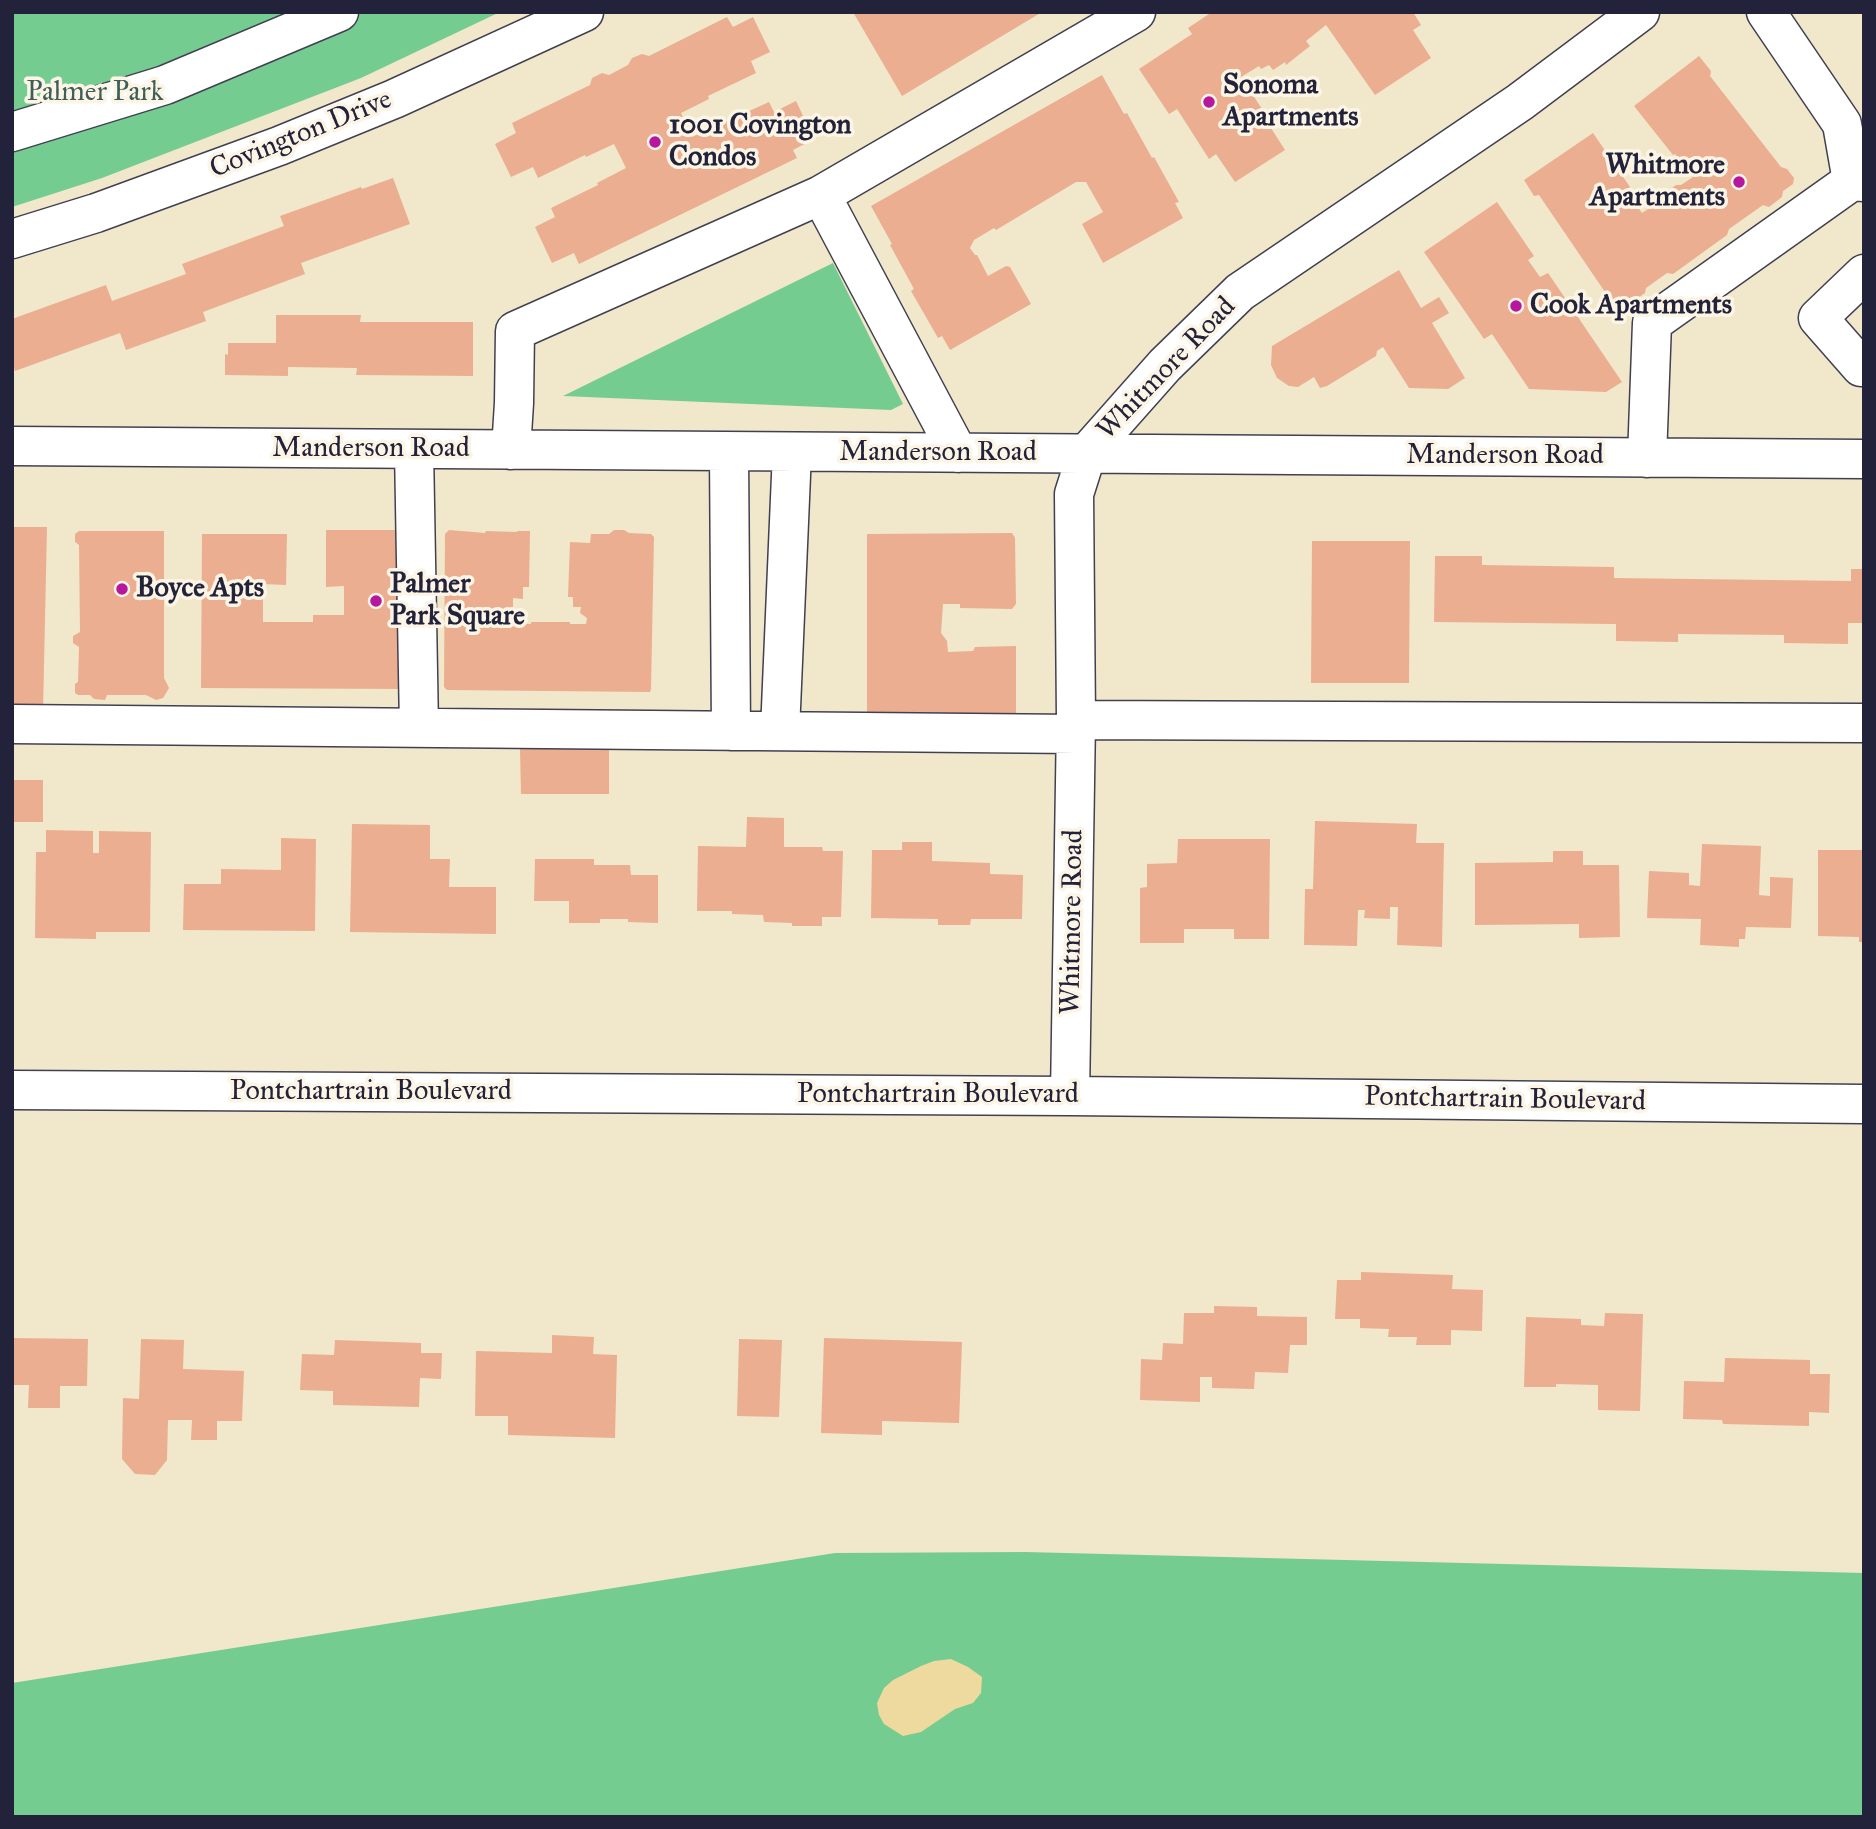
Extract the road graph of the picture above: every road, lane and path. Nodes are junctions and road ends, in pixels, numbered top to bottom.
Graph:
1 (339, 12) edge
2 (583, 12) edge
3 (1136, 12) edge
4 (1640, 12) edge
5 (1766, 12) edge
6 (12, 132) edge
7 (1858, 181) edge
8 (821, 195) junction
9 (12, 239) edge
10 (1864, 274) edge
11 (1864, 367) edge
12 (12, 446) edge
13 (414, 449) junction
14 (511, 450) junction
15 (729, 452) junction
16 (792, 452) junction
17 (958, 453) junction
18 (1087, 453) junction
19 (1647, 457) junction
20 (1864, 459) edge
21 (1864, 723) edge
22 (12, 724) edge
23 (1076, 727) junction
24 (419, 728) junction
25 (731, 731) junction
26 (780, 731) junction
27 (12, 1090) edge
28 (1070, 1096) junction
29 (1864, 1104) edge

1 - 6 street
2 - 9 street, Covington Drive
3 - 8 street
4 - 18 street, Whitmore Road
5 - 7 street
7 - 19 street
8 - 14 street
8 - 17 street
10 - 11 street
12 - 13 street, Manderson Road
13 - 14 street, Manderson Road
13 - 24 street
14 - 15 street, Manderson Road
15 - 16 street, Manderson Road
15 - 25 street
16 - 17 street, Manderson Road
16 - 26 street
17 - 18 street, Manderson Road
18 - 19 street, Manderson Road
18 - 23 street, Whitmore Road
19 - 20 street, Manderson Road
21 - 23 street
22 - 24 street
23 - 26 street
23 - 28 street, Whitmore Road
24 - 25 street
25 - 26 street
27 - 28 street, Pontchartrain Boulevard
28 - 29 street, Pontchartrain Boulevard

